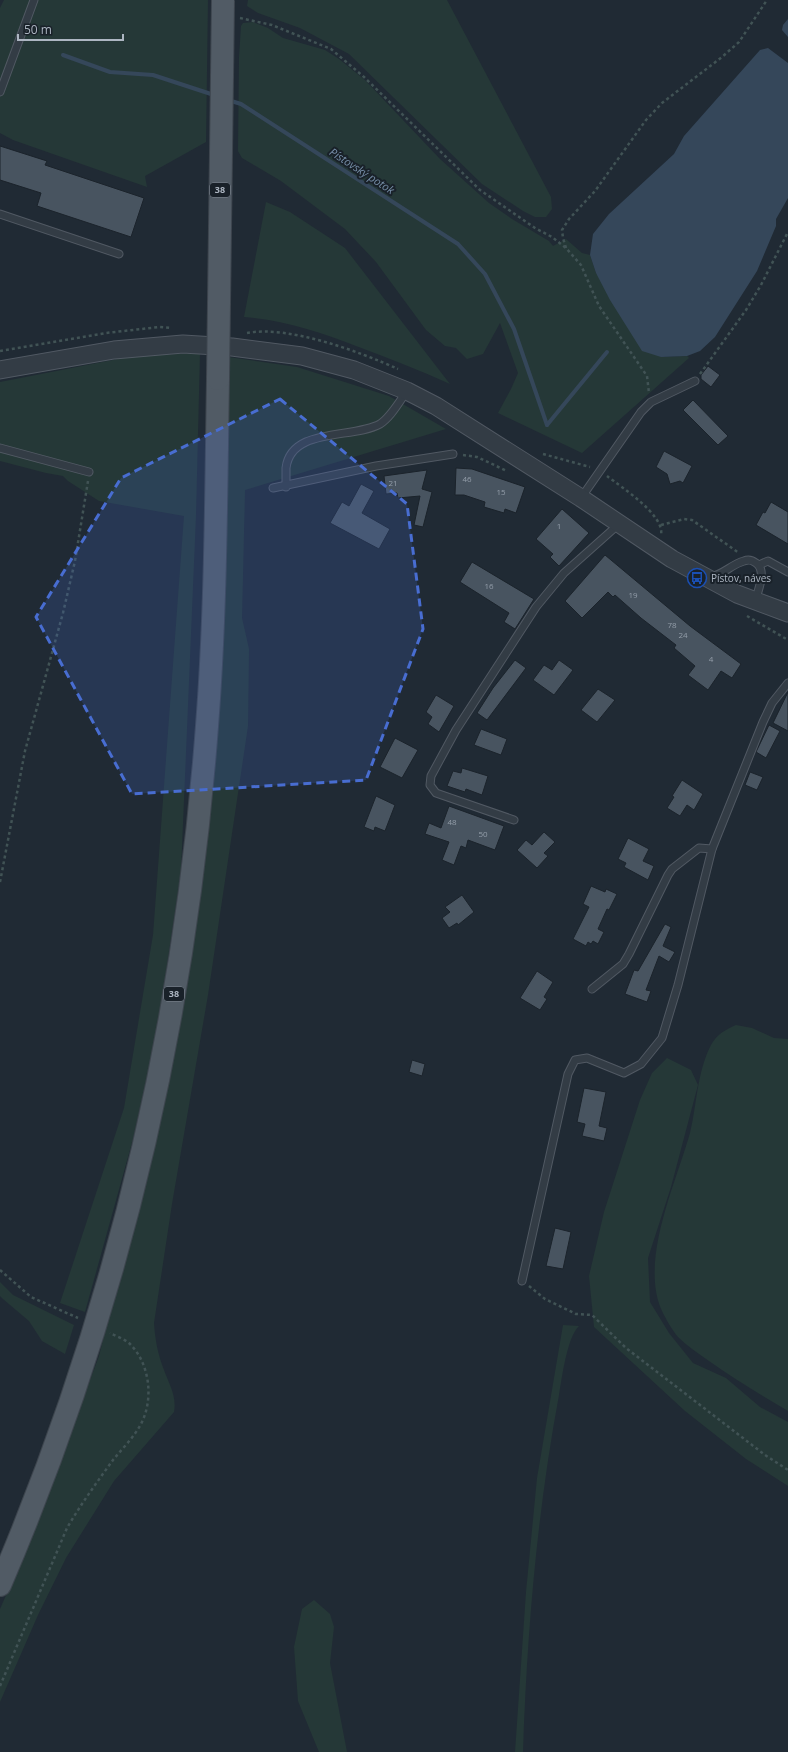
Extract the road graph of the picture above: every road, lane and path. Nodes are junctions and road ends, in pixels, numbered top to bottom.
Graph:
1 (34, 0) edge
2 (222, 0) edge
3 (767, 0) edge
4 (272, 25) dead end
5 (0, 92) edge
6 (0, 214) edge
7 (788, 232) edge
8 (566, 248) junction
9 (119, 254) dead end
10 (0, 370) edge
11 (695, 381) joint
12 (407, 391) junction
13 (651, 402) junction
14 (0, 448) edge
15 (537, 452) dead end
16 (453, 454) dead end
17 (600, 470) junction
18 (89, 472) joint
19 (286, 487) junction
20 (273, 488) dead end
21 (581, 498) junction
22 (619, 523) junction
23 (661, 525) junction
24 (658, 549) junction
25 (744, 561) junction
26 (759, 565) junction
27 (788, 572) edge
28 (707, 578) junction
29 (755, 601) junction
30 (788, 613) edge
31 (788, 683) edge
32 (514, 820) dead end
33 (712, 850) junction
34 (0, 882) edge
35 (592, 990) dead end
36 (0, 1270) edge
37 (522, 1281) joint
38 (79, 1318) dead end
39 (110, 1333) dead end
40 (788, 1470) edge
41 (0, 1584) edge
42 (0, 1686) edge

1 - 5 lane
2 - 41 main road, 38, bridge
3 - 8 path
4 - 8 path
6 - 9 lane
7 - 11 path
8 - 13 path
10 - 12 street
11 - 13 lane
12 - 19 lane
12 - 21 street
13 - 17 lane
14 - 18 lane
15 - 17 path
16 - 19 lane
17 - 21 lane
17 - 23 path
18 - 34 path
19 - 20 lane
21 - 22 street
22 - 24 street
22 - 32 lane
23 - 24 path
23 - 25 path
24 - 28 street
25 - 26 lane
25 - 28 lane
26 - 27 lane
26 - 29 lane
28 - 29 street
29 - 30 street
31 - 33 lane
33 - 35 lane
33 - 37 lane
36 - 38 path
37 - 40 path
39 - 42 path

